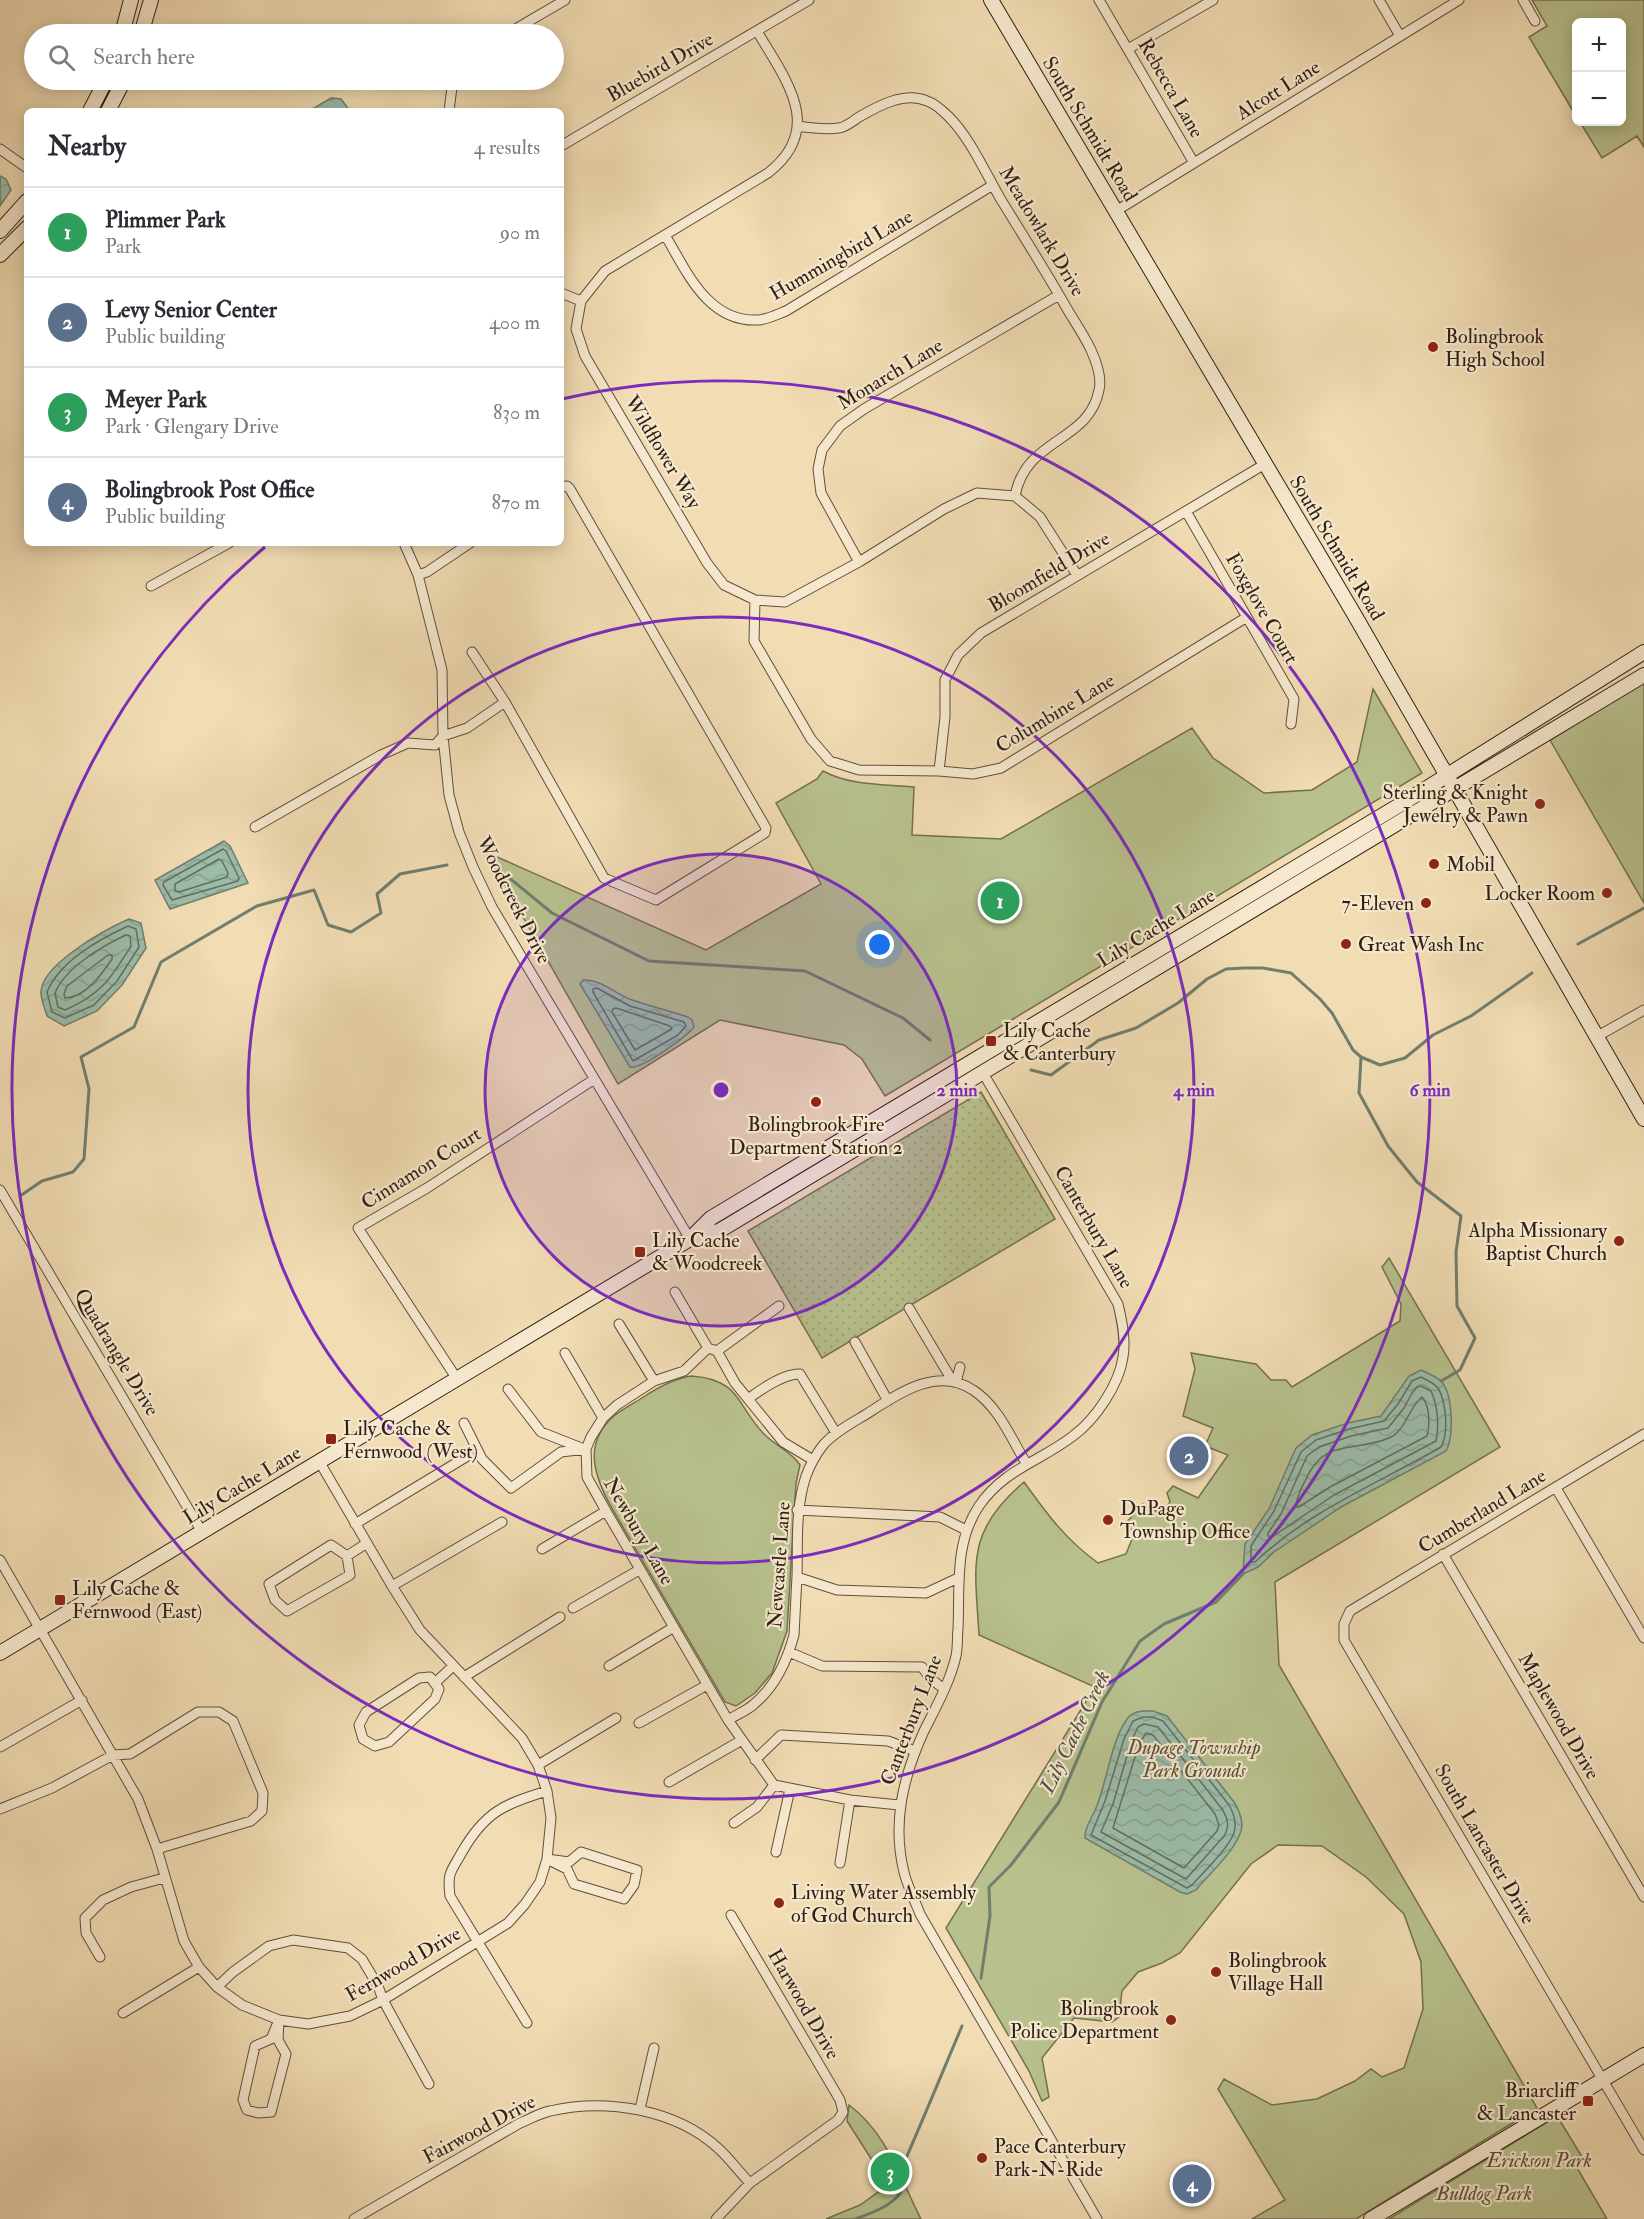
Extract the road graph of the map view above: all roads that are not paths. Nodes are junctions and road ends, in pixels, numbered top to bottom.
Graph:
1 (131, 0) edge
2 (151, 0) edge
3 (565, 0) edge
4 (809, 0) edge
5 (991, 0) edge
6 (1099, 0) edge
7 (1213, 0) edge
8 (1379, 0) edge
9 (1459, 0) edge
10 (1523, 0) edge
11 (1535, 21) dead end
12 (125, 24) edge
13 (144, 24) edge
14 (524, 24) edge
15 (757, 31) junction
16 (1400, 36) junction
17 (1128, 50) junction
18 (101, 90) edge
19 (119, 90) edge
20 (452, 90) edge
21 (92, 108) edge
22 (110, 108) edge
23 (450, 108) edge
24 (798, 126) junction
25 (564, 144) edge
26 (0, 148) edge
27 (1194, 163) junction
28 (24, 166) edge
29 (993, 185) junction
30 (24, 204) edge
31 (1116, 211) junction
32 (0, 231) edge
33 (24, 231) edge
34 (665, 235) junction
35 (0, 255) edge
36 (564, 294) edge
37 (1059, 295) junction
38 (581, 302) junction
39 (1266, 464) junction
40 (564, 486) edge
41 (1015, 495) junction
42 (1187, 513) junction
43 (223, 546) edge
44 (405, 546) edge
45 (466, 546) edge
46 (859, 561) junction
47 (418, 575) junction
48 (1077, 575) junction
49 (150, 586) dead end
50 (754, 600) junction
51 (1247, 617) junction
52 (472, 652) dead end
53 (1644, 652) edge
54 (1644, 675) edge
55 (505, 702) junction
56 (1291, 724) dead end
57 (443, 736) junction
58 (939, 771) junction
59 (1447, 775) junction
60 (1455, 789) junction
61 (255, 827) dead end
62 (1644, 1010) edge
63 (1596, 1037) junction
64 (975, 1060) junction
65 (983, 1073) junction
66 (593, 1080) junction
67 (1644, 1119) edge
68 (0, 1190) edge
69 (690, 1239) junction
70 (675, 1292) dead end
71 (778, 1306) dead end
72 (909, 1308) dead end
73 (619, 1324) dead end
74 (855, 1342) dead end
75 (713, 1349) junction
76 (565, 1353) dead end
77 (960, 1367) dead end
78 (457, 1379) junction
79 (654, 1381) junction
80 (954, 1382) junction
81 (508, 1389) dead end
82 (748, 1399) junction
83 (888, 1401) junction
84 (603, 1418) junction
85 (464, 1423) dead end
86 (836, 1433) junction
87 (1644, 1434) edge
88 (586, 1449) junction
89 (466, 1457) dead end
90 (813, 1460) junction
91 (319, 1461) junction
92 (1026, 1463) junction
93 (1556, 1488) junction
94 (797, 1510) junction
95 (606, 1511) junction
96 (502, 1522) dead end
97 (355, 1524) junction
98 (966, 1530) junction
99 (202, 1532) junction
100 (368, 1544) junction
101 (542, 1549) dead end
102 (1443, 1554) junction
103 (347, 1556) junction
104 (0, 1560) edge
105 (639, 1570) junction
106 (797, 1577) junction
107 (958, 1578) junction
108 (392, 1586) junction
109 (573, 1608) dead end
110 (560, 1617) dead end
111 (1344, 1624) joint
112 (674, 1627) junction
113 (40, 1630) junction
114 (1644, 1638) edge
115 (789, 1652) junction
116 (0, 1653) edge
117 (453, 1666) junction
118 (609, 1666) dead end
119 (464, 1677) junction
120 (436, 1682) junction
121 (707, 1685) junction
122 (944, 1689) junction
123 (82, 1700) junction
124 (616, 1718) dead end
125 (728, 1720) junction
126 (639, 1723) dead end
127 (742, 1740) junction
128 (0, 1747) edge
129 (915, 1751) junction
130 (113, 1755) junction
131 (755, 1760) junction
132 (538, 1765) junction
133 (669, 1782) dead end
134 (774, 1785) junction
135 (790, 1789) junction
136 (547, 1791) junction
137 (850, 1800) junction
138 (899, 1805) junction
139 (0, 1809) edge
140 (734, 1823) dead end
141 (157, 1849) junction
142 (776, 1852) dead end
143 (547, 1859) junction
144 (840, 1863) dead end
145 (164, 1878) junction
146 (1644, 1897) edge
147 (731, 1916) dead end
148 (479, 1942) junction
149 (100, 1957) dead end
150 (199, 1967) junction
151 (217, 1987) junction
152 (383, 2000) junction
153 (123, 2013) dead end
154 (279, 2020) junction
155 (527, 2022) dead end
156 (654, 2048) dead end
157 (1644, 2055) edge
158 (1603, 2079) junction
159 (429, 2084) dead end
160 (640, 2109) junction
161 (1644, 2150) edge
162 (750, 2183) junction
163 (354, 2219) edge
164 (716, 2219) edge
165 (1097, 2219) edge
166 (1371, 2219) edge

1 - 12 street
2 - 13 street
3 - 14 street
4 - 15 street, Bluebird Drive
5 - 31 street, South Schmidt Road
6 - 17 street, Rebecca Lane
7 - 17 street
8 - 16 street
9 - 16 street, Alcott Lane
10 - 11 street
15 - 24 street
15 - 25 street, Bluebird Drive
16 - 27 street, Alcott Lane
17 - 27 street, Rebecca Lane
18 - 21 street
19 - 22 street
20 - 23 street
24 - 29 street, Meadowlark Drive
24 - 34 street, Wildflower Way
26 - 28 street
27 - 31 street, Alcott Lane
29 - 34 street, Hummingbird Lane
29 - 37 street, Meadowlark Drive
30 - 32 street
31 - 39 street, South Schmidt Road
33 - 35 street
34 - 38 street, Wildflower Way
36 - 38 street
37 - 41 street, Meadowlark Drive
37 - 46 street, Monarch Lane
38 - 50 street, Wildflower Way
39 - 42 street, Bloomfield Drive
39 - 59 street, South Schmidt Road
40 - 55 street
41 - 46 street, Wildflower Way
41 - 48 street
42 - 48 street, Bloomfield Drive
42 - 51 street, Foxglove Court
43 - 49 street
44 - 47 street, Woodcreek Drive
45 - 47 street
46 - 50 street, Wildflower Way
47 - 57 street, Woodcreek Drive
48 - 58 street, Bloomfield Drive
50 - 58 street, Columbine Lane
51 - 56 street, Foxglove Court
51 - 58 street, Columbine Lane
52 - 55 street
53 - 59 street, Lily Cache Lane
54 - 60 street, Lily Cache Lane
55 - 57 street
57 - 61 street
57 - 66 street, Woodcreek Drive
59 - 60 street, South Schmidt Road
59 - 64 street, Lily Cache Lane
60 - 63 street, South Schmidt Road
60 - 65 street, Lily Cache Lane
62 - 63 street
63 - 67 street, South Schmidt Road
64 - 65 street
64 - 69 street, Lily Cache Lane
65 - 69 street, Lily Cache Lane
65 - 92 street, Canterbury Lane
66 - 69 street, Woodcreek Drive
66 - 78 street, Cinnamon Court
68 - 99 street, Quadrangle Drive
69 - 78 street, Lily Cache Lane
70 - 75 street
71 - 75 street
72 - 80 street
73 - 79 street
74 - 83 street
75 - 79 street
75 - 82 street
76 - 84 street
77 - 80 street
78 - 91 street, Lily Cache Lane
79 - 84 street
80 - 83 street
80 - 92 street
81 - 88 street
82 - 86 street
82 - 90 street
83 - 86 street
84 - 88 street
85 - 88 street
86 - 90 street
87 - 93 street, Cumberland Lane
88 - 95 street, Newbury Lane
89 - 97 street
90 - 94 street, Newcastle Lane
91 - 97 street, Fernwood Drive
91 - 99 street, Lily Cache Lane
92 - 98 street, Canterbury Lane
93 - 102 street, Cumberland Lane
93 - 114 street
94 - 98 street
94 - 106 street, Newcastle Lane
95 - 101 street
95 - 105 street, Newbury Lane
96 - 108 street
97 - 100 street, Fernwood Drive
98 - 107 street, Canterbury Lane
99 - 113 street, Lily Cache Lane
100 - 103 street
100 - 108 street, Fernwood Drive
102 - 111 street, Cumberland Lane
102 - 146 street, Maplewood Drive
103 - 103 street
104 - 113 street, Fernwood Drive
105 - 109 street
105 - 112 street, Newbury Lane
106 - 107 street
106 - 115 street, Newcastle Lane
107 - 122 street, Canterbury Lane
108 - 117 street, Fernwood Drive
110 - 119 street
111 - 158 street, South Lancaster Drive
112 - 118 street
112 - 121 street, Newbury Lane
113 - 116 street, Lily Cache Lane
113 - 123 street, Fernwood Drive
115 - 122 street
115 - 125 street, Newcastle Lane
117 - 119 street, Fernwood Drive
117 - 120 street
119 - 132 street, Fernwood Drive
120 - 120 street
121 - 125 street, Newbury Lane
121 - 126 street
122 - 129 street, Canterbury Lane
123 - 128 street
123 - 130 street, Fernwood Drive
124 - 132 street
125 - 127 street, Newbury Lane
127 - 131 street, Newbury Lane
127 - 133 street
129 - 131 street
129 - 138 street, Canterbury Lane
130 - 139 street
130 - 141 street, Fernwood Drive
130 - 141 street
131 - 134 street, Newbury Lane
132 - 136 street, Fernwood Drive
134 - 135 street
134 - 140 street
135 - 137 street
135 - 142 street
136 - 143 street, Fernwood Drive
136 - 148 street
137 - 138 street
137 - 144 street
138 - 165 street, Canterbury Lane
141 - 145 street, Fernwood Drive
143 - 143 street
143 - 148 street, Fernwood Drive
145 - 149 street
145 - 150 street, Fernwood Drive
147 - 162 street, Harwood Drive
148 - 152 street, Fernwood Drive
148 - 155 street
150 - 151 street, Fernwood Drive
150 - 153 street
151 - 152 street
151 - 154 street, Fernwood Drive
152 - 154 street, Fernwood Drive
152 - 159 street
154 - 154 street
156 - 160 street
157 - 158 street
158 - 161 street, South Lancaster Drive
158 - 166 street
160 - 162 street, Fairwood Drive
160 - 163 street, Fairwood Drive
162 - 164 street

